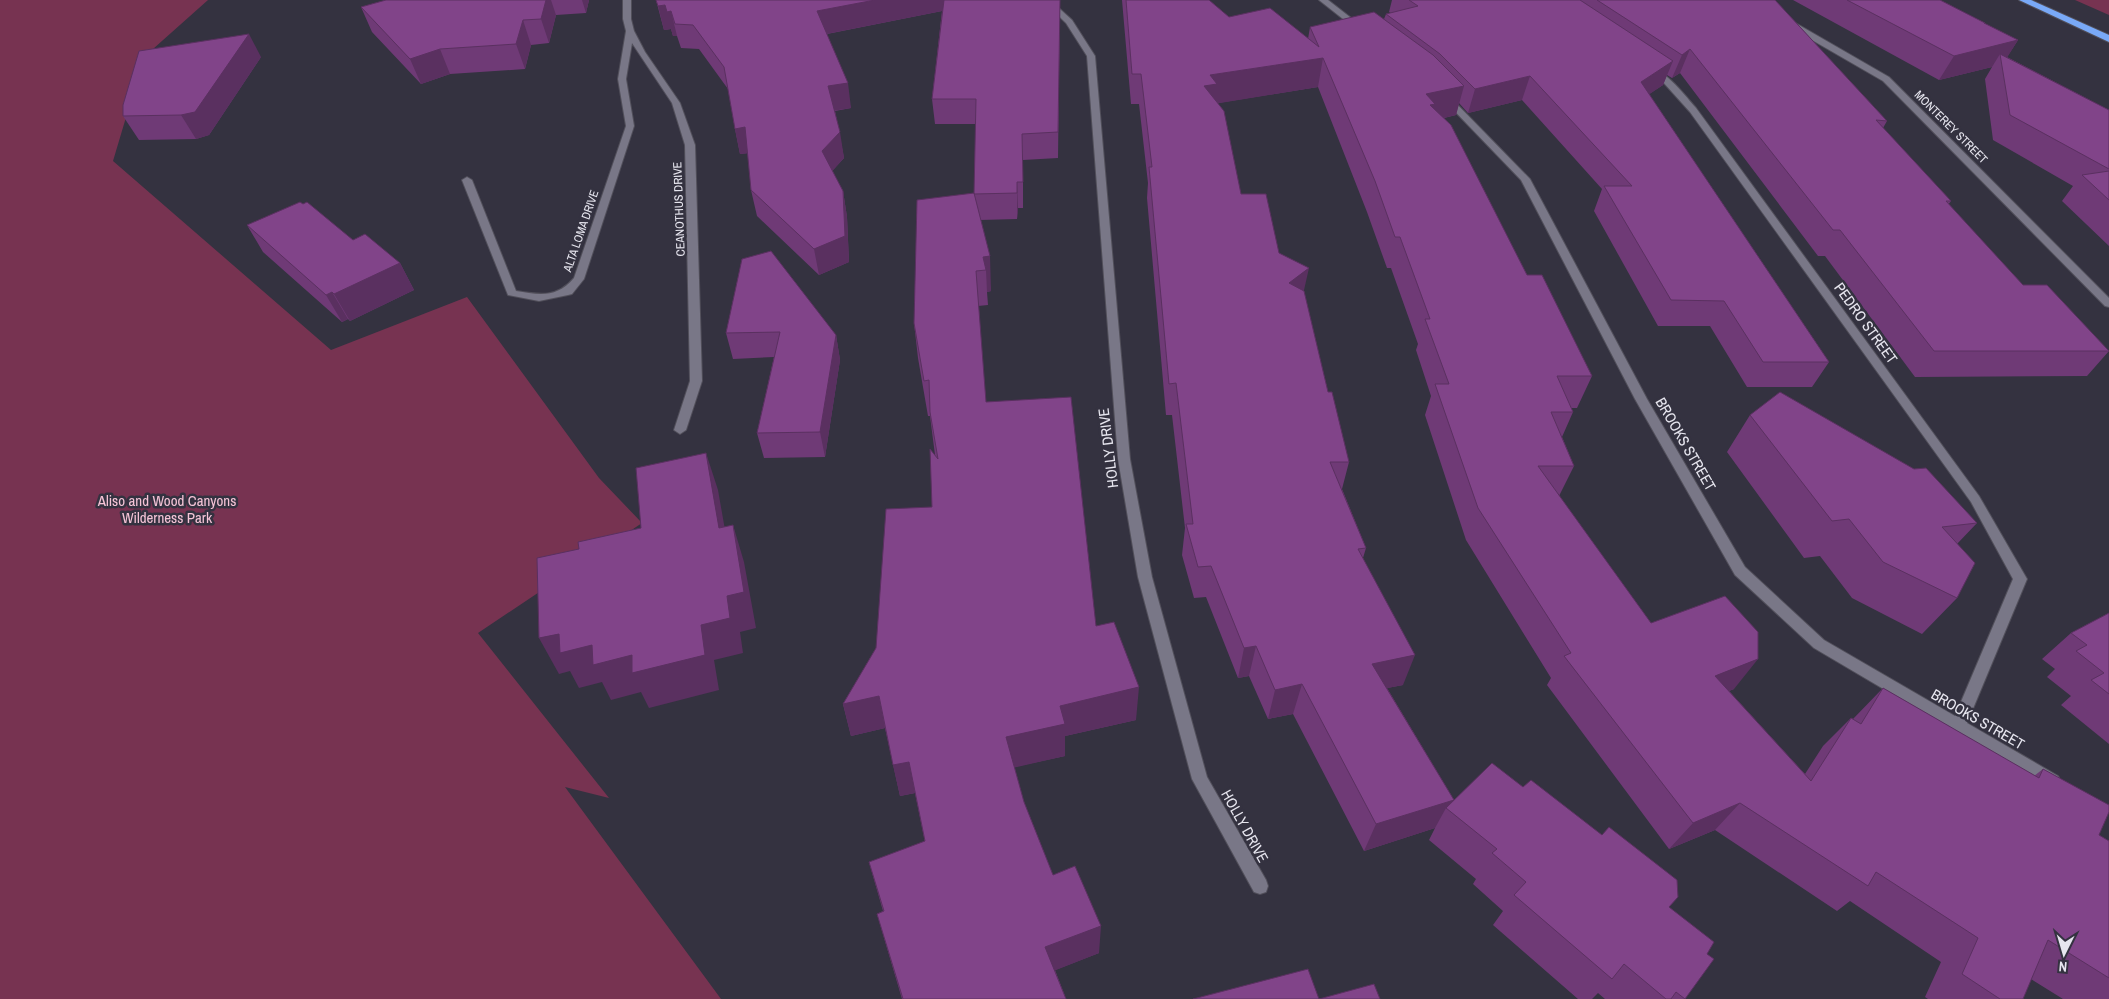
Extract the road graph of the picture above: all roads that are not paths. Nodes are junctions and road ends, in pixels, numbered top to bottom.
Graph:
1 (627, 0) edge
2 (1046, 0) edge
3 (1323, 0) edge
4 (2024, 0) edge
5 (1784, 20) edge
6 (630, 31) junction
7 (1370, 36) edge
8 (2109, 39) edge
9 (1642, 64) edge
10 (1436, 88) edge
11 (468, 180) dead end
12 (2109, 304) edge
13 (680, 430) dead end
14 (1958, 726) junction
15 (2067, 790) edge
16 (1260, 886) dead end

1 - 6 street, CEANOTHUS DRIVE
2 - 16 street, HOLLY DRIVE
3 - 7 street
4 - 8 highway
5 - 12 street, MONTEREY STREET
6 - 11 street, ALTA LOMA DRIVE
6 - 13 street, CEANOTHUS DRIVE
9 - 14 street, PEDRO STREET
10 - 14 street, BROOKS STREET
14 - 15 street, BROOKS STREET

